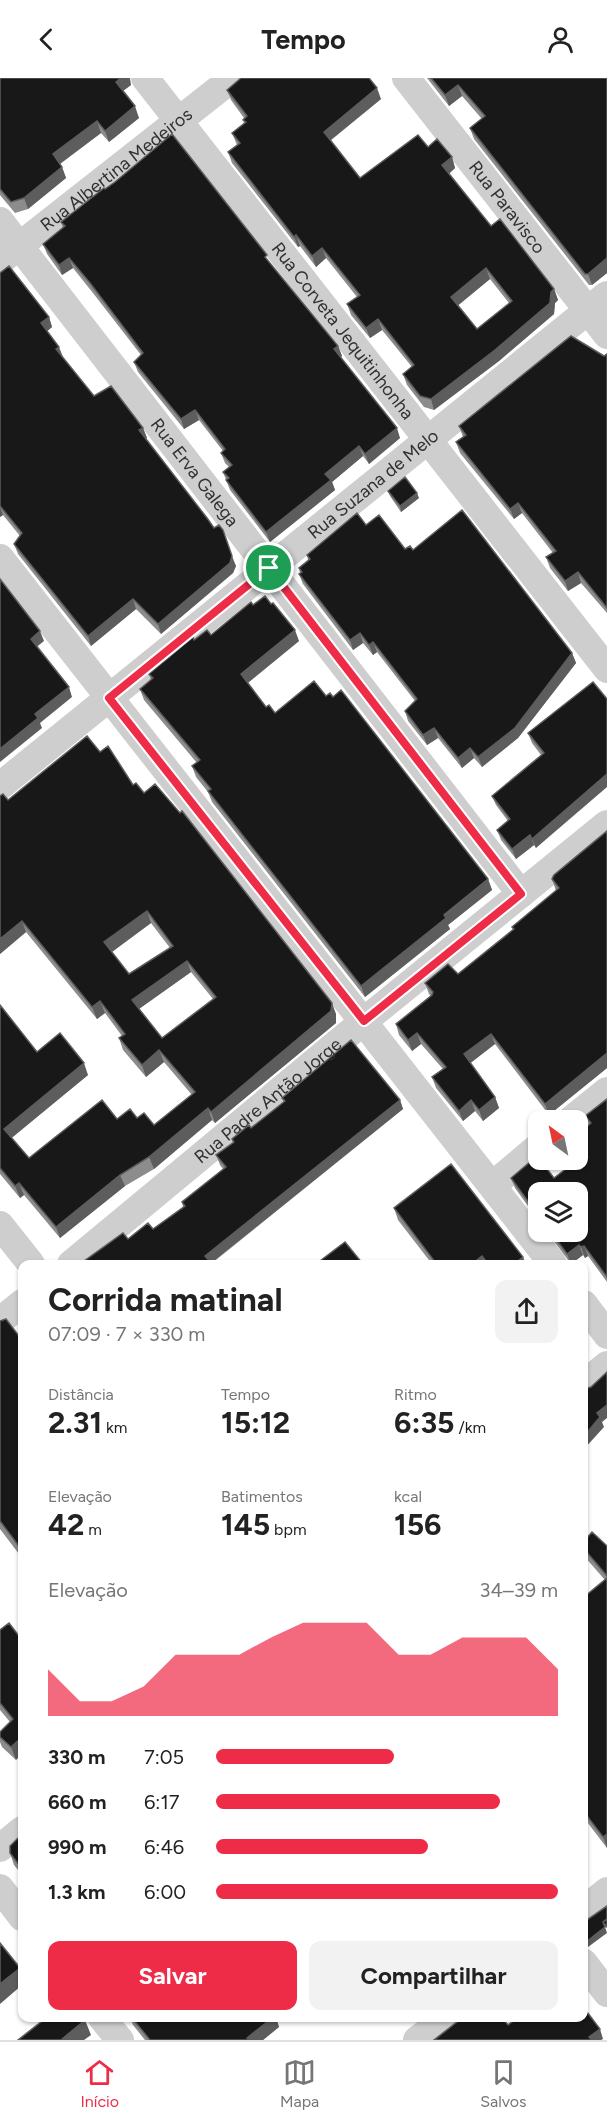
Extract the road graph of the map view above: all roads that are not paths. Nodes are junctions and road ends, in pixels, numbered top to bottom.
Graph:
1 (145, 78) edge
2 (233, 78) edge
3 (406, 78) edge
4 (178, 121) junction
5 (0, 221) edge
6 (9, 253) edge
7 (598, 303) edge
8 (607, 335) edge
9 (427, 441) junction
10 (0, 558) edge
11 (269, 568) junction
12 (607, 669) edge
13 (109, 698) junction
14 (0, 786) edge
15 (607, 824) edge
16 (521, 894) junction
17 (364, 1021) junction
18 (607, 1091) edge
19 (583, 1110) edge
20 (528, 1155) edge
21 (492, 1185) junction
22 (0, 1225) edge
23 (28, 1260) edge
24 (76, 1260) edge
25 (550, 1260) edge
26 (18, 1306) edge
27 (588, 1309) edge
28 (0, 1321) edge
29 (607, 1335) edge
30 (607, 1365) edge
31 (588, 1381) edge
32 (18, 1833) edge
33 (0, 1848) edge
34 (0, 1888) edge
35 (607, 1891) edge
36 (588, 1907) edge
37 (18, 1912) edge
38 (588, 1968) edge
39 (607, 1993) edge
40 (105, 2022) edge
41 (441, 2022) edge
42 (120, 2040) edge
43 (417, 2040) edge

1 - 4 street, Rua Corveta Jequitinhonha
2 - 4 street, Rua Albertina Medeiros
3 - 7 street, Rua Paravisco
4 - 6 street, Rua Albertina Medeiros
4 - 9 street, Rua Corveta Jequitinhonha
5 - 6 street, Rua Erva Galega
6 - 11 street, Rua Erva Galega
7 - 8 street, Rua Paravisco
7 - 9 street, Rua Suzana de Melo
9 - 11 street, Rua Suzana de Melo
9 - 12 street, Rua Corveta Jequitinhonha
10 - 13 street
11 - 13 street, Rua Suzana de Melo
11 - 16 street, Rua Erva Galega
13 - 14 street, Rua Suzana de Melo
13 - 17 street
15 - 16 street, Rua Padre Antão Jorge
16 - 17 street, Rua Padre Antão Jorge
17 - 21 street
17 - 24 street, Rua Padre Antão Jorge
18 - 19 street
20 - 21 street
21 - 25 street
22 - 23 street
26 - 28 street
27 - 29 street
30 - 31 street
32 - 33 street
34 - 37 street
35 - 36 street
38 - 39 street
40 - 42 street
41 - 43 street

